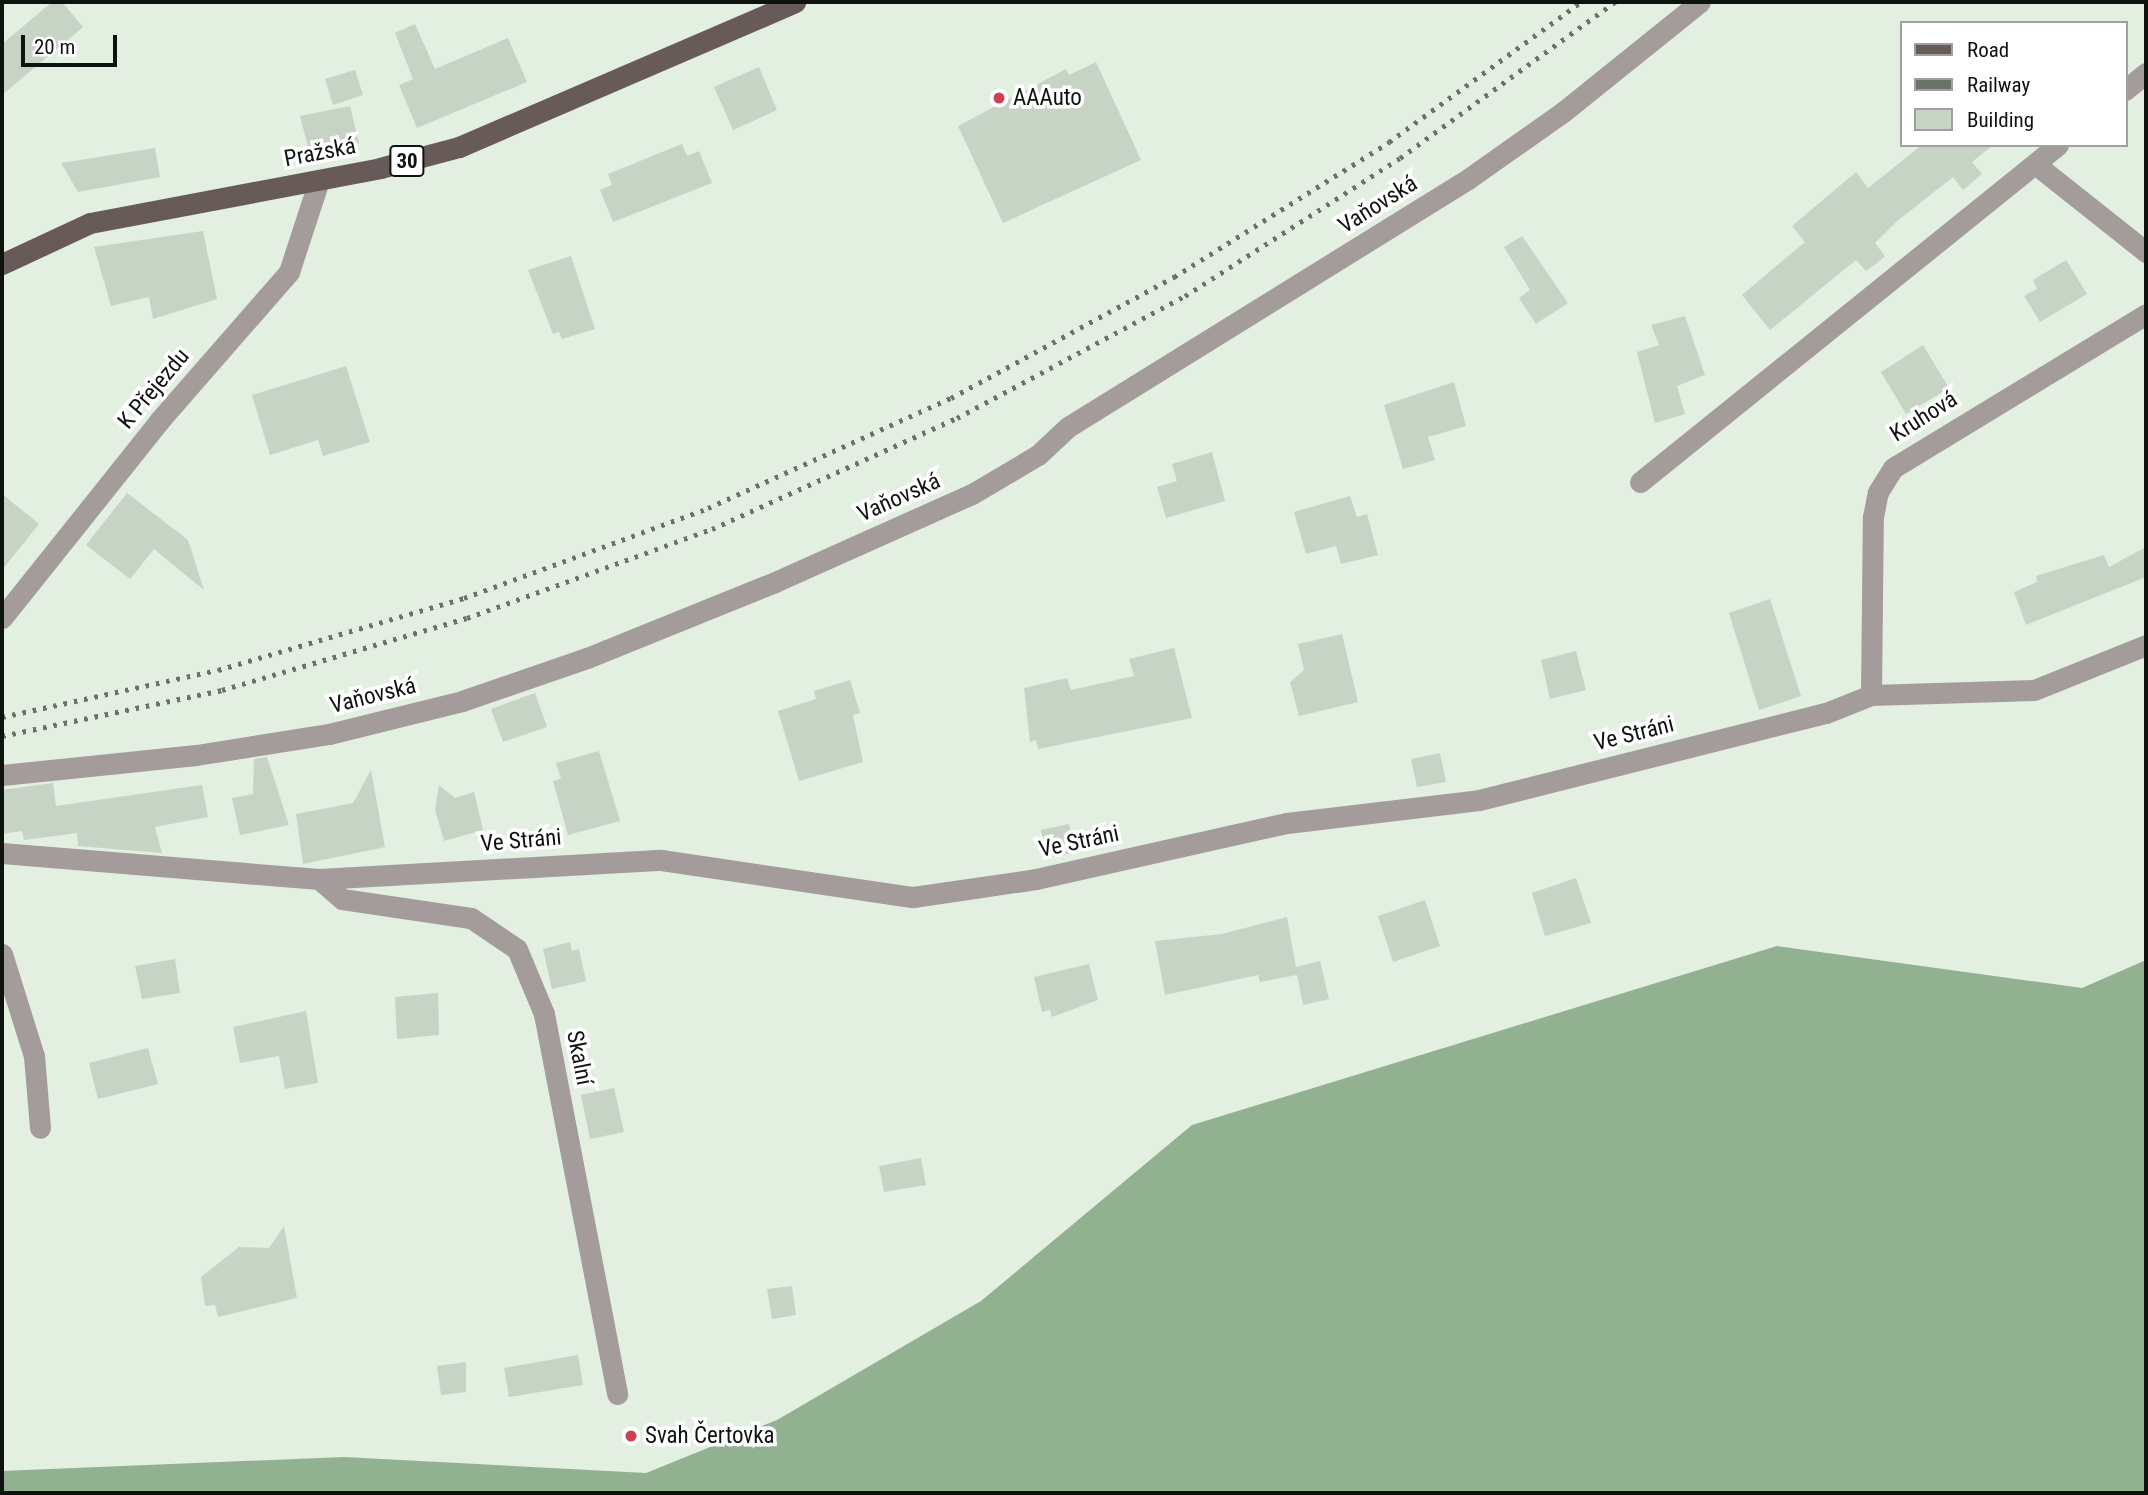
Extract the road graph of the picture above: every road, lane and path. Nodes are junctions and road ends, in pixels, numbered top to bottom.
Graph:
1 (795, 2) edge
2 (1700, 2) edge
3 (2146, 73) edge
4 (2127, 88) edge
5 (2056, 147) edge
6 (2035, 164) junction
7 (319, 180) junction
8 (2146, 252) edge
9 (2, 264) edge
10 (2146, 314) edge
11 (1640, 482) dead end
12 (2, 618) edge
13 (2146, 645) edge
14 (1871, 695) junction
15 (2, 775) edge
16 (2, 853) edge
17 (319, 879) junction
18 (2, 954) edge
19 (40, 1128) dead end
20 (617, 1394) dead end

1 - 7 main road, Pražská / 30
2 - 15 street, Vaňovská
3 - 4 street
5 - 6 street
6 - 8 street
6 - 11 street
7 - 9 main road, Pražská / 30
7 - 12 street, K Přejezdu
10 - 14 street, Kruhová
13 - 14 street, Ve Stráni
14 - 17 street, Ve Stráni
16 - 17 street, Ve Stráni
17 - 20 street, Skalní
18 - 19 street

